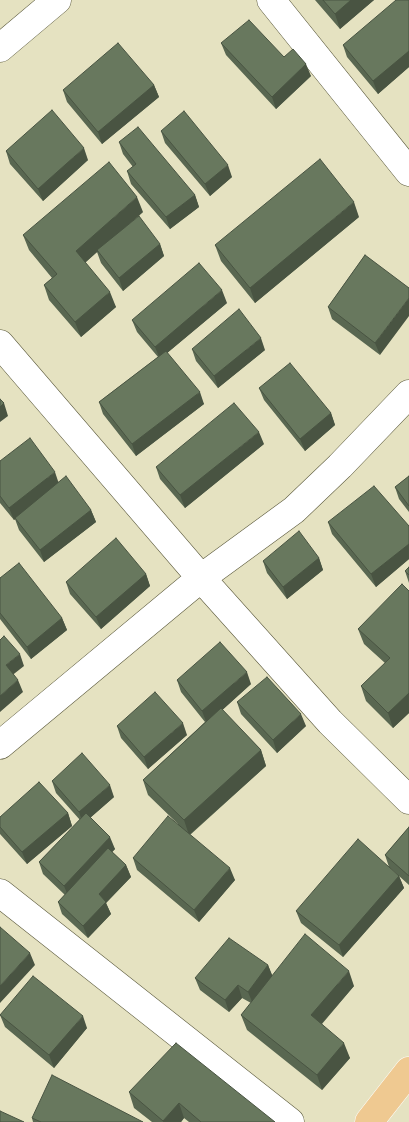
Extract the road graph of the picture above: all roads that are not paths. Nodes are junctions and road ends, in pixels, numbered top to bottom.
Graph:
1 (57, 0) edge
2 (271, 0) edge
3 (0, 48) edge
4 (409, 172) edge
5 (0, 344) edge
6 (409, 394) edge
7 (201, 578) junction
8 (0, 745) edge
9 (409, 800) edge
10 (0, 893) edge
11 (409, 1071) edge
12 (290, 1122) edge
13 (369, 1122) edge

1 - 3 street
2 - 4 street
5 - 7 street
6 - 7 street
7 - 8 street
7 - 9 street
10 - 12 street
11 - 13 main road

